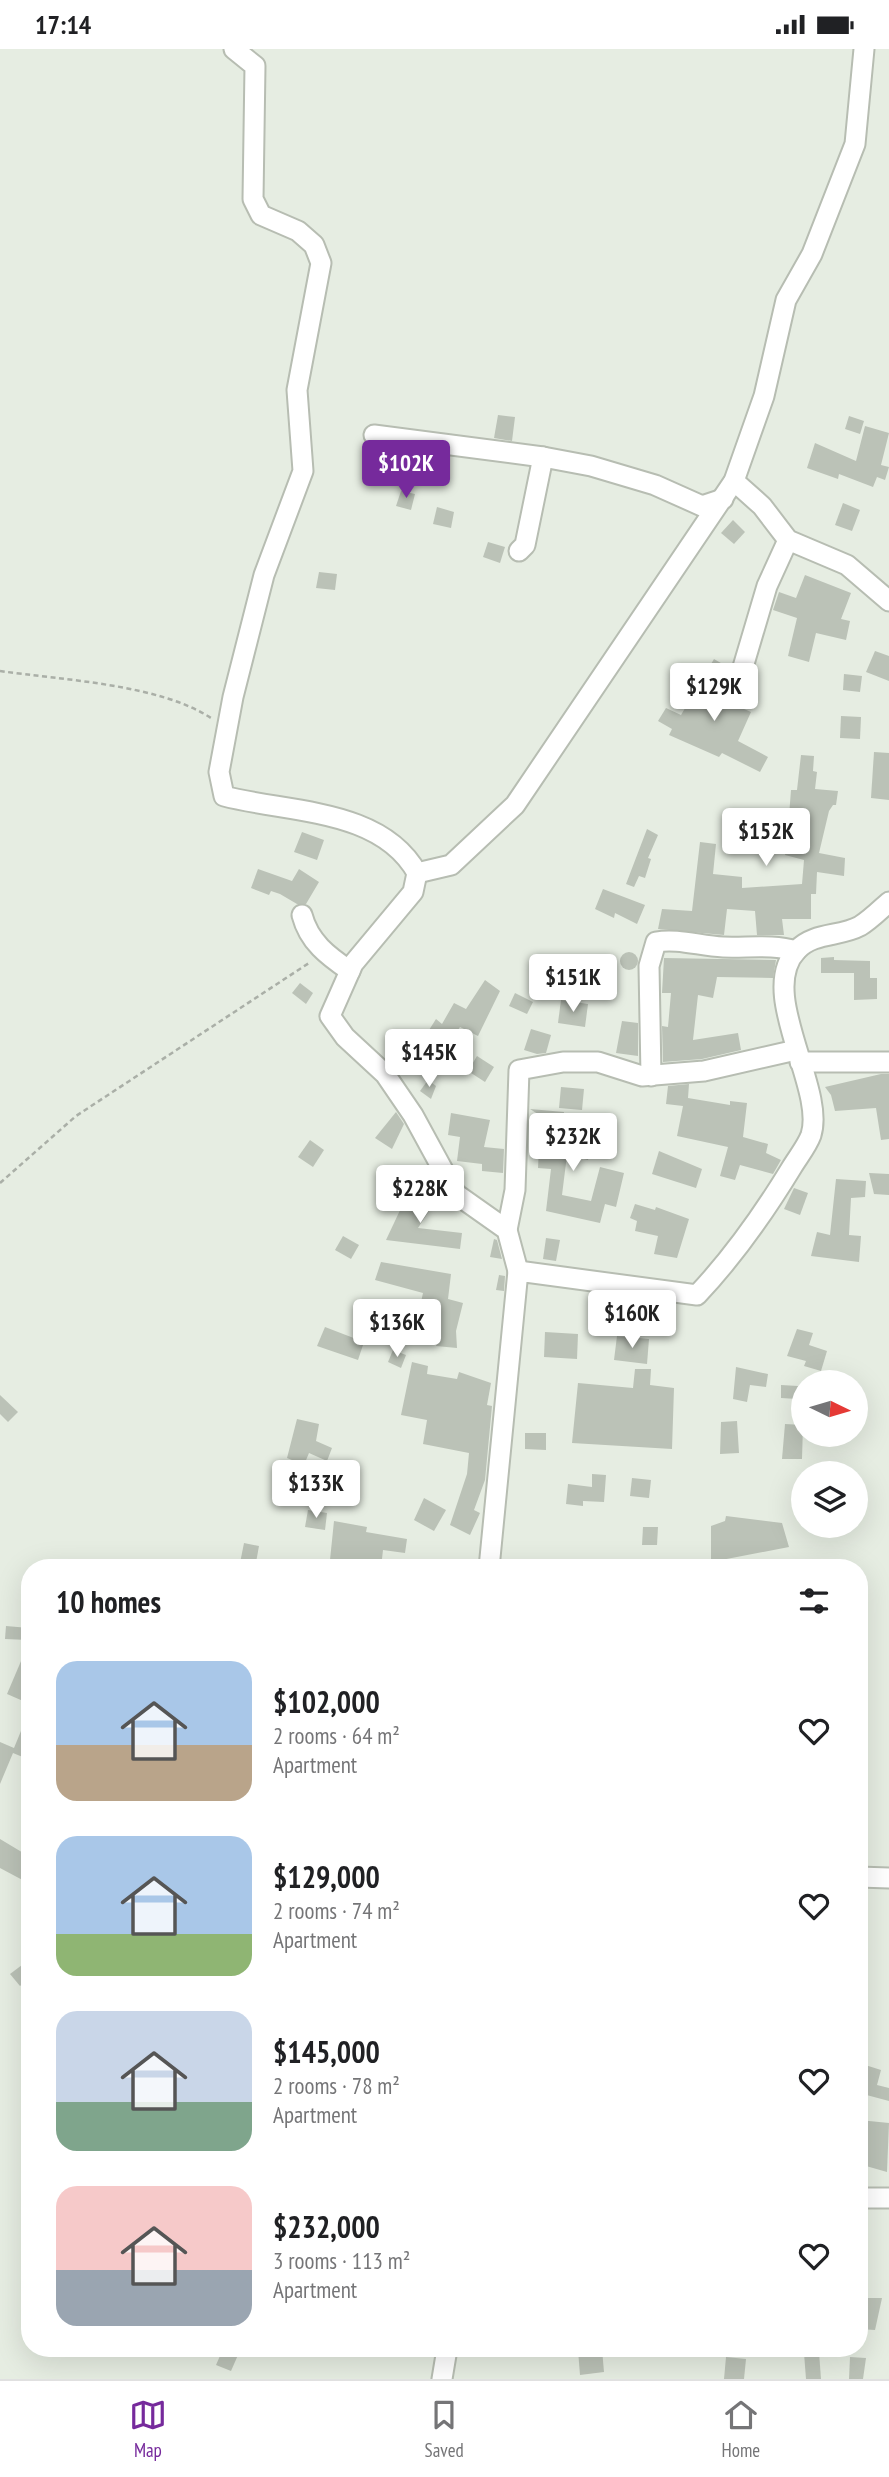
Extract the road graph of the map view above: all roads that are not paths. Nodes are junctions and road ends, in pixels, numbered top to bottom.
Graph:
1 (234, 49) edge
2 (864, 49) edge
3 (374, 435) dead end
4 (543, 457) junction
5 (734, 481) junction
6 (723, 499) junction
7 (788, 540) junction
8 (519, 551) dead end
9 (889, 601) edge
10 (738, 684) dead end
11 (417, 873) junction
12 (889, 902) edge
13 (302, 915) dead end
14 (796, 951) junction
15 (350, 971) junction
16 (798, 1056) junction
17 (889, 1062) edge
18 (651, 1076) junction
19 (507, 1230) junction
20 (519, 1271) junction
21 (490, 1559) edge
22 (868, 1877) edge
23 (889, 1878) edge
24 (889, 2198) edge
25 (868, 2199) edge
26 (446, 2357) edge
27 (442, 2379) edge

1 - 11 street
2 - 5 street
3 - 4 street
4 - 6 street
4 - 8 street
5 - 6 street
5 - 7 street
6 - 11 street
7 - 9 street
7 - 10 street
11 - 15 street
12 - 14 street
13 - 15 street
14 - 16 street
14 - 18 street
15 - 19 street
16 - 17 street
16 - 18 street
16 - 20 street
18 - 19 street
19 - 20 street
20 - 21 street
22 - 23 street
24 - 25 street
26 - 27 street

